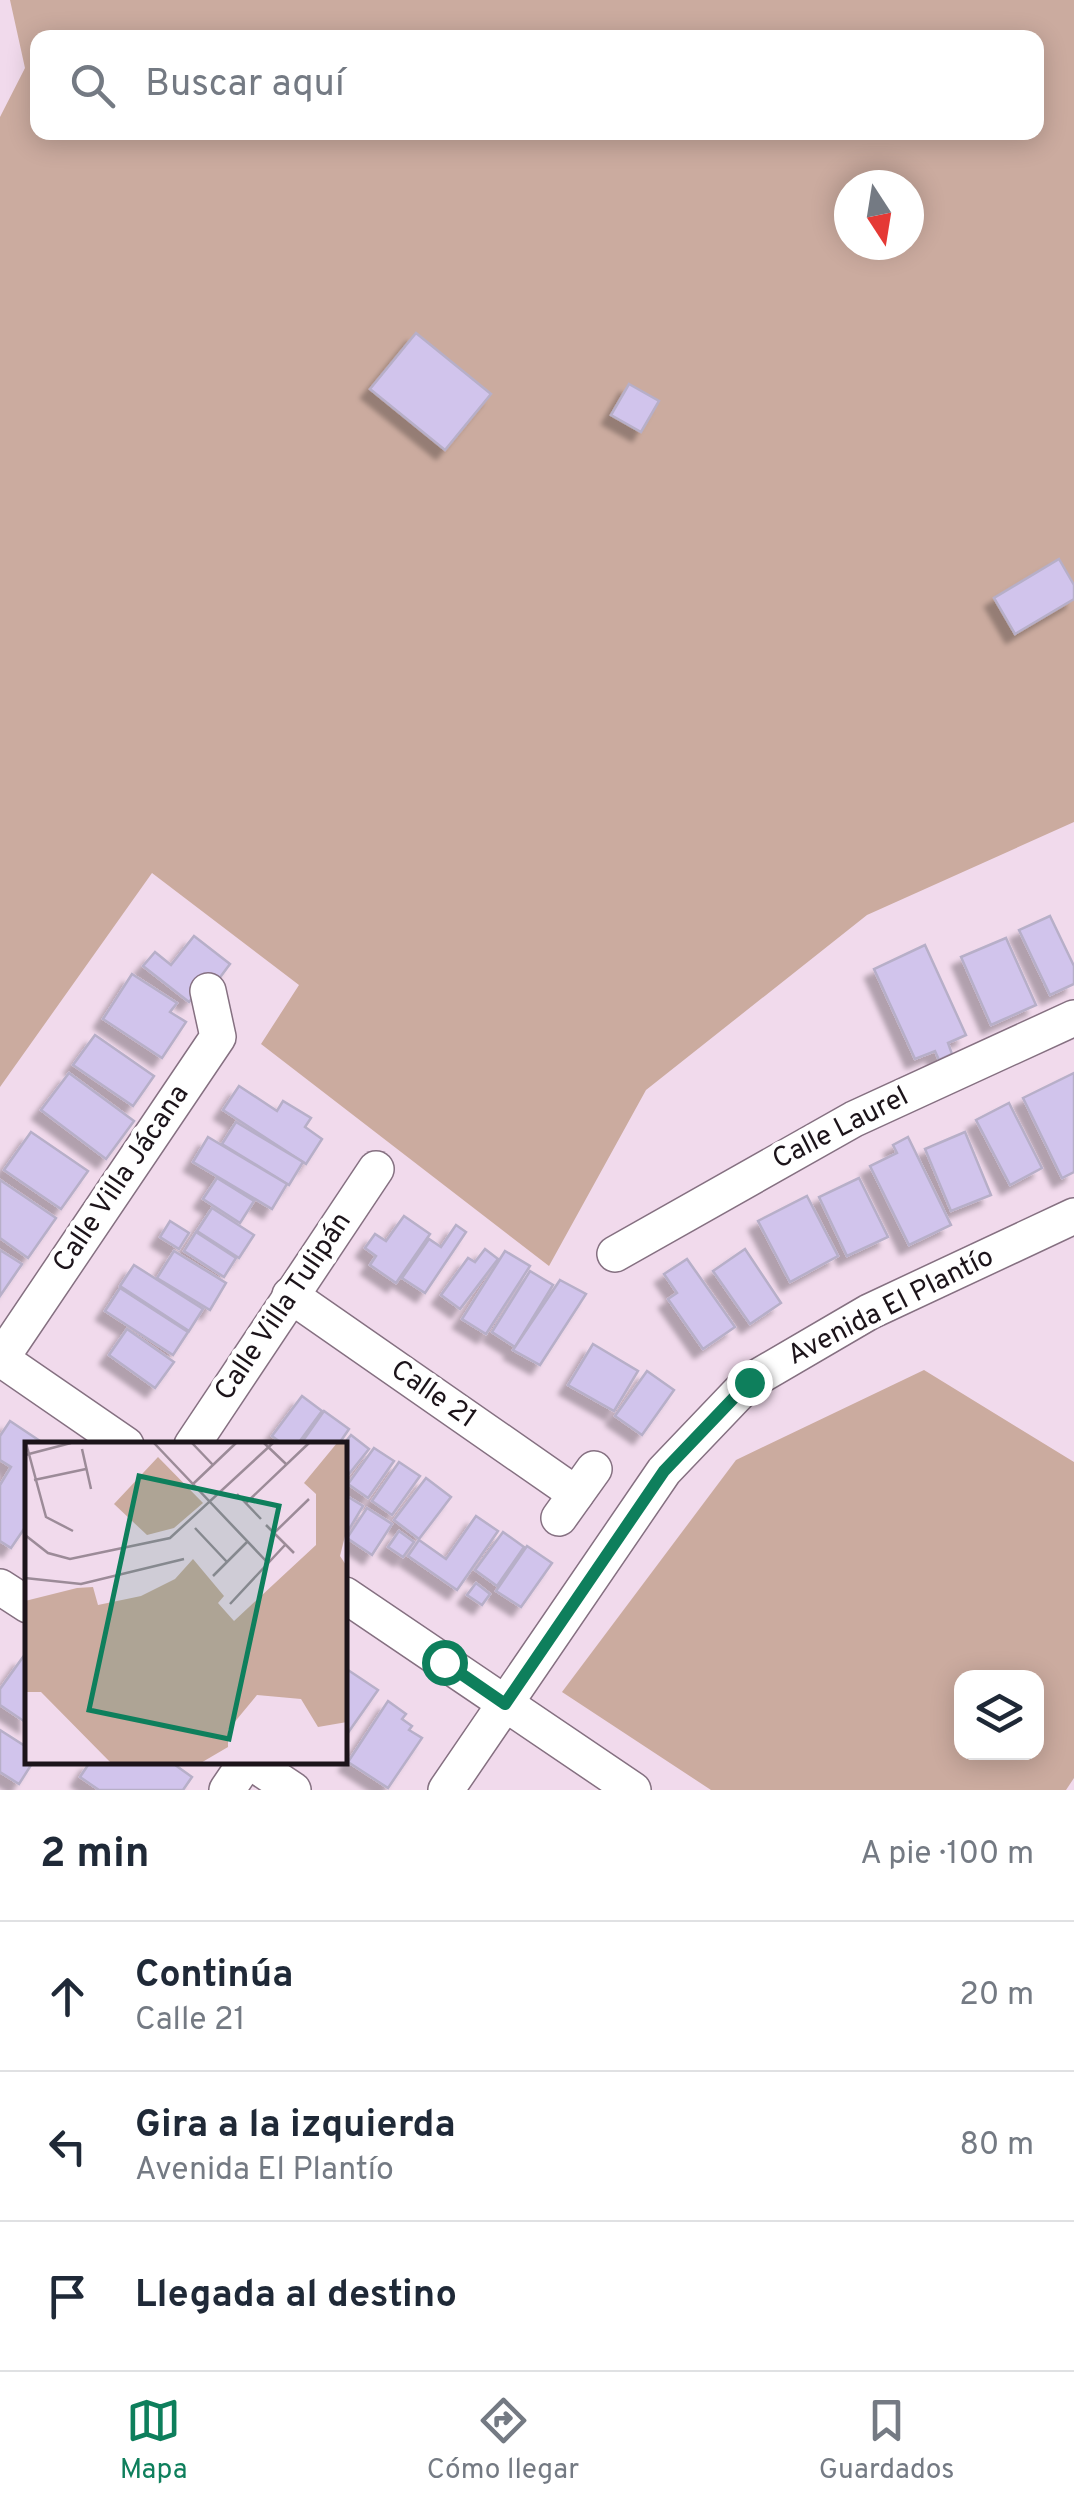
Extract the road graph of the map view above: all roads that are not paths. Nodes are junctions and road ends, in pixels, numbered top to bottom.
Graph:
1 (208, 991) dead end
2 (1074, 1018) edge
3 (376, 1170) dead end
4 (1074, 1216) edge
5 (615, 1254) dead end
6 (290, 1296) junction
7 (1, 1359) edge
8 (122, 1442) edge
9 (194, 1442) edge
10 (576, 1494) dead end
11 (0, 1588) edge
12 (348, 1597) edge
13 (25, 1604) edge
14 (505, 1704) junction
15 (246, 1765) edge
16 (253, 1765) edge
17 (227, 1790) edge
18 (293, 1790) edge
19 (446, 1790) edge
20 (633, 1790) edge

1 - 7 street, Calle Villa Jácana
2 - 5 street, Calle Laurel
3 - 6 street, Calle Villa Tulipán
4 - 14 street, Avenida El Plantío
6 - 9 street, Calle Villa Tulipán
6 - 10 street, Calle 21
7 - 8 street
11 - 13 street
12 - 14 street
14 - 19 street, Avenida El Plantío
14 - 20 street
15 - 17 street
16 - 18 street

